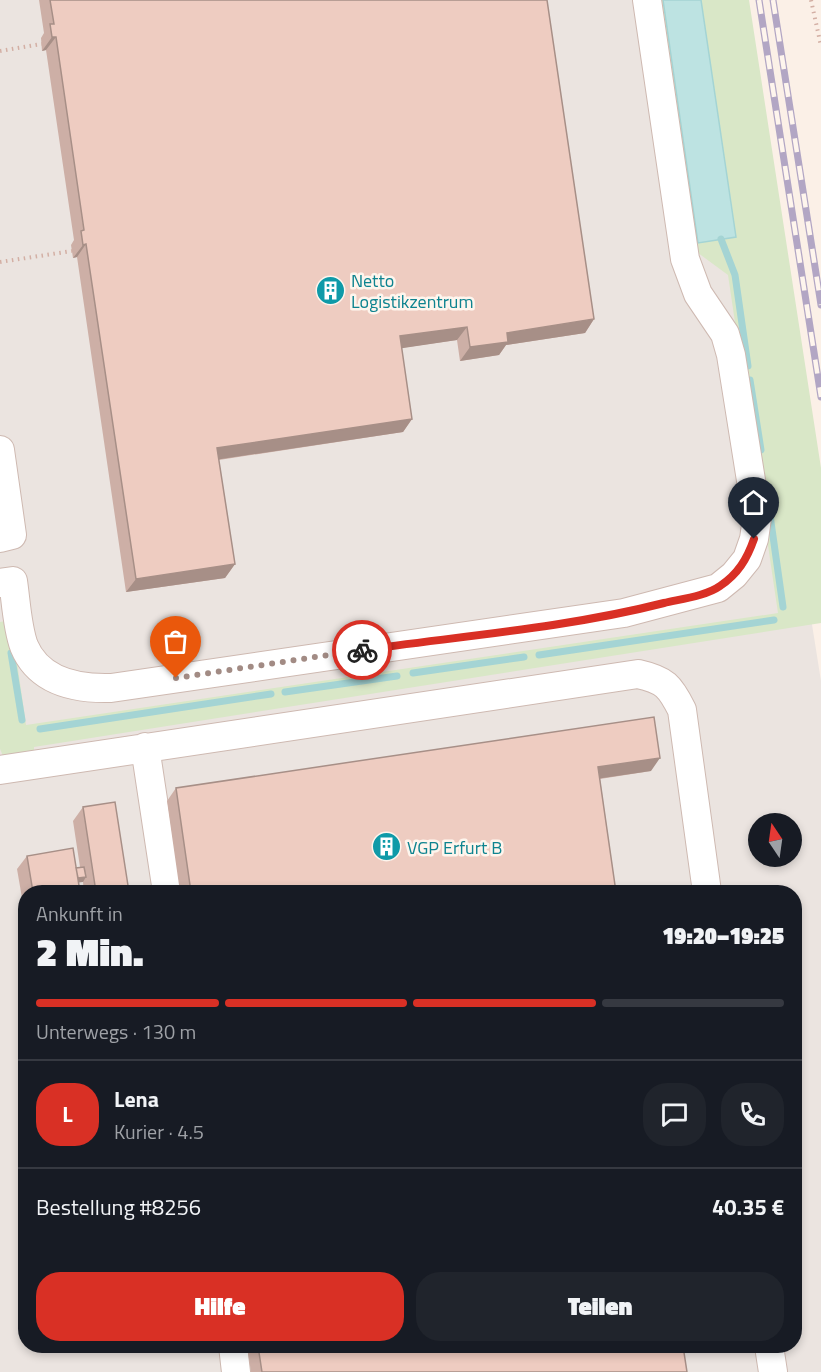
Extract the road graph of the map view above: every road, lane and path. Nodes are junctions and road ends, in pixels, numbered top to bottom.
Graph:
1 (647, 0) edge
2 (811, 0) edge
3 (42, 44) dead end
4 (821, 46) edge
5 (0, 51) edge
6 (72, 252) dead end
7 (0, 262) edge
8 (0, 450) edge
9 (6, 536) edge
10 (6, 582) edge
11 (146, 747) junction
12 (14, 768) edge
13 (166, 885) edge
14 (706, 885) edge
15 (233, 1353) edge
16 (771, 1353) edge
17 (236, 1372) edge
18 (773, 1372) edge

1 - 10 lane
2 - 4 path
3 - 5 path
6 - 7 path
8 - 9 lane
9 - 10 lane
11 - 12 lane
11 - 13 lane
11 - 14 lane
15 - 17 lane
16 - 18 lane

